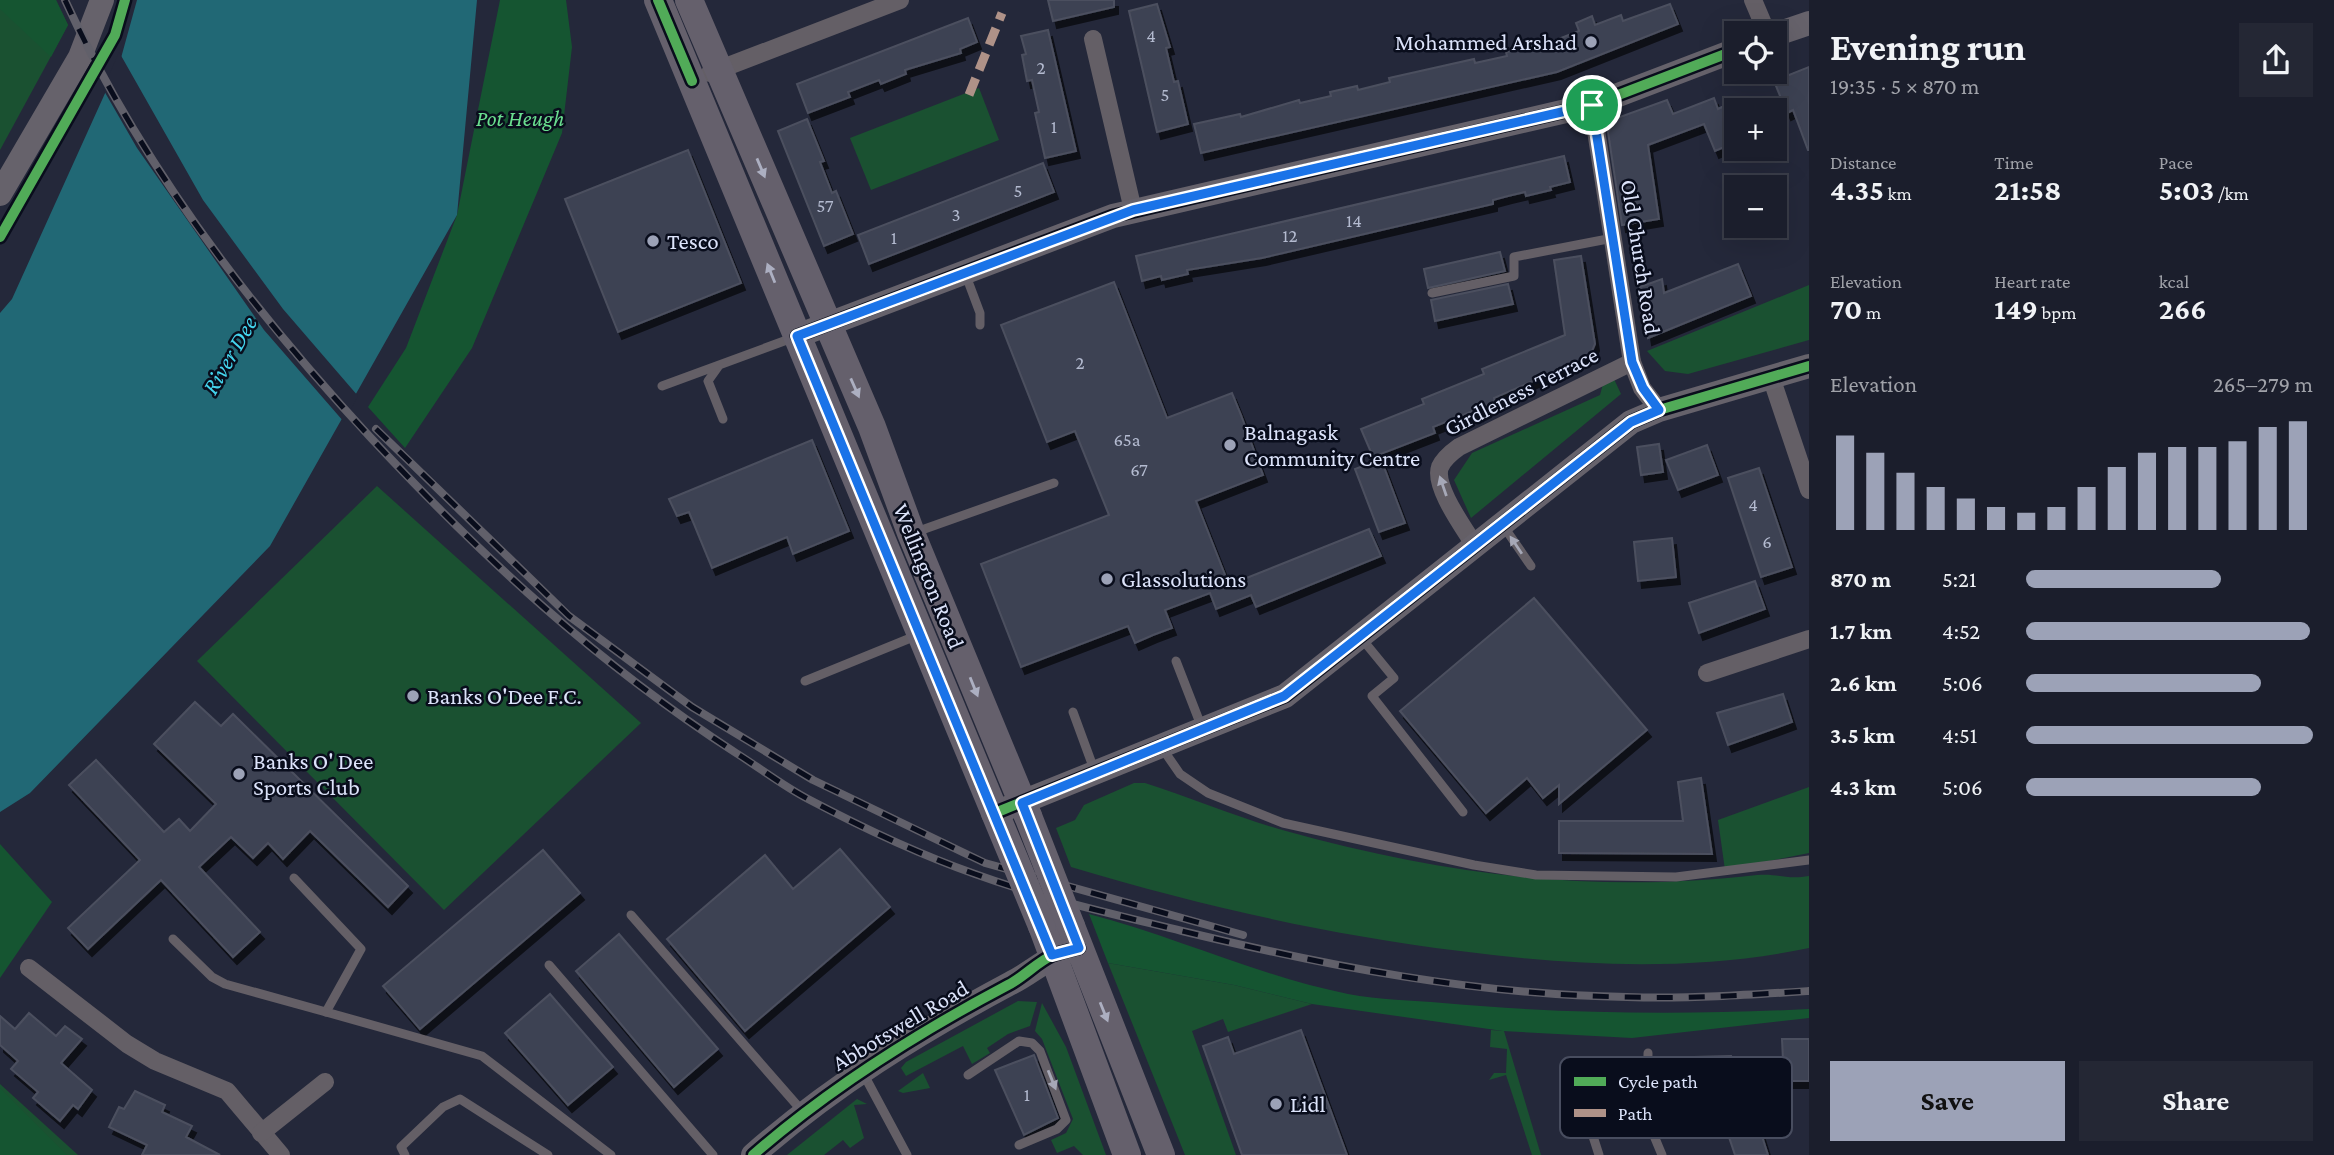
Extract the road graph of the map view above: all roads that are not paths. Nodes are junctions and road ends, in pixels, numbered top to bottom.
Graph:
1 (102, 0) edge
2 (658, 0) edge
3 (689, 0) edge
4 (900, 0) edge
5 (1753, 0) edge
6 (1762, 21) edge
7 (1809, 23) edge
8 (1787, 31) edge
9 (1093, 39) dead end
10 (1724, 55) edge
11 (718, 70) junction
12 (692, 81) junction
13 (1592, 105) junction
14 (0, 194) edge
15 (1133, 210) junction
16 (1613, 238) junction
17 (964, 272) junction
18 (1432, 293) dead end
19 (829, 325) junction
20 (980, 325) dead end
21 (797, 336) junction
22 (1632, 362) junction
23 (720, 365) junction
24 (1809, 366) edge
25 (1772, 377) junction
26 (662, 386) dead end
27 (1659, 410) junction
28 (723, 419) dead end
29 (1054, 483) dead end
30 (1809, 490) edge
31 (1502, 524) junction
32 (911, 533) junction
33 (1475, 546) junction
34 (1531, 566) dead end
35 (919, 634) junction
36 (1361, 638) junction
37 (1809, 639) edge
38 (1176, 661) dead end
39 (1707, 673) dead end
40 (805, 681) dead end
41 (1073, 712) dead end
42 (1203, 730) junction
43 (1161, 747) junction
44 (1096, 774) junction
45 (1025, 809) junction
46 (1463, 812) dead end
47 (995, 813) junction
48 (1809, 860) edge
49 (294, 878) dead end
50 (631, 915) dead end
51 (173, 939) dead end
52 (1067, 943) junction
53 (549, 965) dead end
54 (29, 968) dead end
55 (326, 1012) junction
56 (1648, 1053) dead end
57 (1648, 1057) edge
58 (861, 1070) junction
59 (968, 1074) dead end
60 (325, 1082) dead end
61 (803, 1112) junction
62 (261, 1133) junction
63 (1594, 1138) edge
64 (1655, 1138) edge
65 (1019, 1145) dead end
66 (281, 1155) edge
67 (405, 1155) edge
68 (548, 1155) edge
69 (611, 1155) edge
70 (713, 1155) edge
71 (753, 1155) edge
72 (907, 1155) edge
73 (1127, 1155) edge
74 (1161, 1155) edge
75 (1599, 1155) edge
76 (1662, 1155) edge

1 - 14 street
2 - 12 main road, Wellington Road
3 - 11 main road, Wellington Road
4 - 11 street
5 - 6 street
7 - 8 street
9 - 15 street
10 - 13 street
11 - 12 street
11 -> 19 main road, Wellington Road
21 -> 12 main road, Wellington Road
13 - 15 street
13 - 16 street, Old Church Road
15 - 17 street
16 - 18 lane
16 - 22 street, Old Church Road
17 - 19 street
17 - 20 lane
19 - 21 street
19 -> 32 main road, Wellington Road
21 - 23 lane
21 - 35 main road, Wellington Road
22 - 27 street, Old Church Road
33 -> 22 street, Girdleness Terrace
23 - 26 lane
23 - 28 lane
24 - 25 street
25 - 27 street
25 - 30 street
27 - 31 street
29 - 32 lane
31 - 33 street
34 -> 31 lane
32 -> 45 main road, Wellington Road
33 - 36 street
35 - 40 lane
35 - 47 main road, Wellington Road
36 - 42 street
36 - 46 lane
37 - 39 street
38 - 42 lane
41 - 44 lane
42 - 43 street
43 - 44 street
43 - 48 lane
44 - 45 street
45 - 47 street
45 - 52 main road, Wellington Road, bridge
47 - 52 main road, Wellington Road, bridge
49 - 55 lane
50 - 61 lane
51 - 55 lane
52 - 58 street, Abbotswell Road
52 - 73 main road, Wellington Road
52 -> 74 main road, Wellington Road
53 - 70 lane
54 - 62 street
55 - 69 lane
56 - 57 lane
58 - 61 street, Abbotswell Road
58 - 72 lane
59 -> 65 lane
60 - 62 street
61 - 71 street, Abbotswell Road
62 - 66 street
63 - 75 lane
64 - 76 lane
67 - 68 lane

